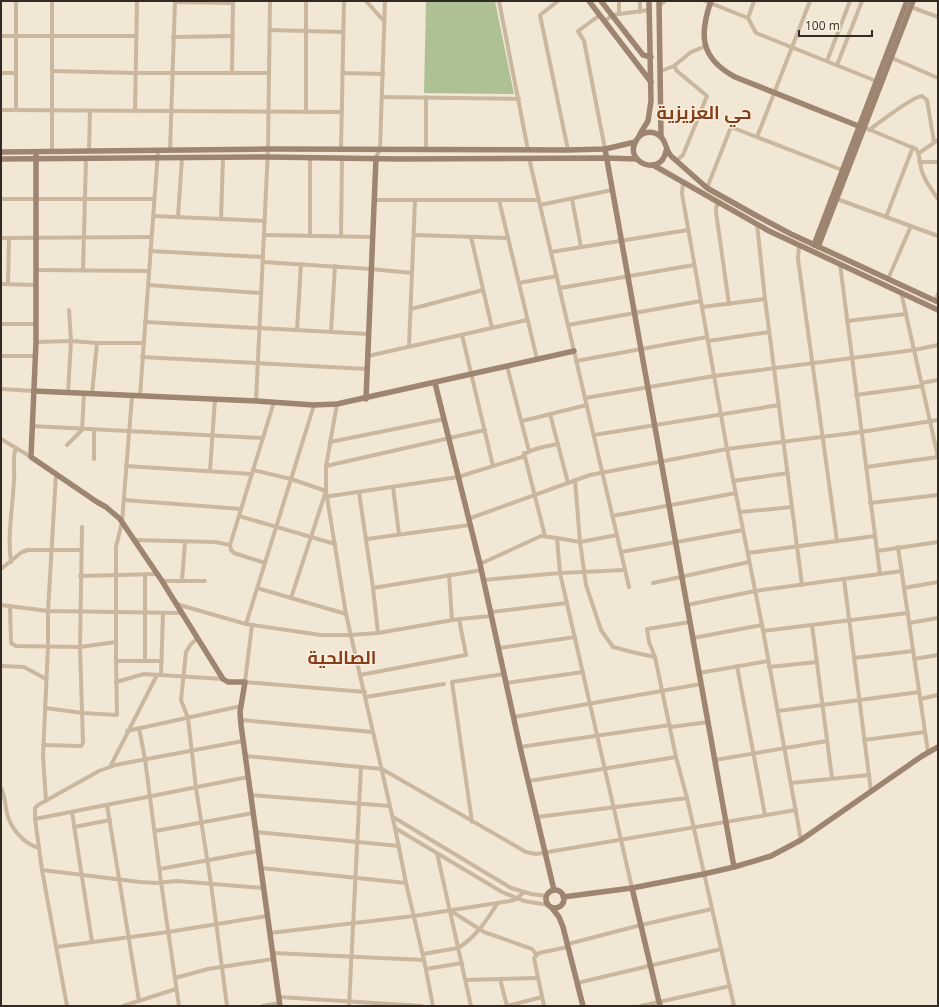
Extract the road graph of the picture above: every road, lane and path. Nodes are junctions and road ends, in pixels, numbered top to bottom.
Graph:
1 (16, 1) edge
2 (52, 1) edge
3 (137, 1) edge
4 (270, 1) edge
5 (306, 1) edge
6 (344, 1) edge
7 (366, 1) edge
8 (385, 1) edge
9 (499, 1) edge
10 (558, 1) edge
11 (589, 1) edge
12 (601, 1) edge
13 (619, 1) edge
14 (640, 1) edge
15 (649, 1) edge
16 (665, 1) edge
17 (754, 1) edge
18 (810, 1) edge
19 (850, 1) edge
20 (862, 1) edge
21 (907, 1) edge
22 (175, 2) edge
23 (233, 2) edge
24 (709, 2) edge
25 (659, 4) edge
26 (912, 4) edge
27 (649, 10) junction
28 (640, 12) junction
29 (619, 14) junction
30 (600, 15) junction
31 (612, 15) junction
32 (938, 17) edge
33 (748, 18) junction
34 (605, 21) junction
35 (384, 22) junction
36 (270, 30) junction
37 (306, 31) junction
38 (343, 32) junction
39 (1, 36) edge
40 (16, 36) junction
41 (52, 36) junction
42 (136, 36) junction
43 (233, 36) junction
44 (173, 37) junction
45 (706, 46) junction
46 (792, 47) junction
47 (651, 57) junction
48 (892, 58) junction
49 (827, 61) junction
50 (837, 65) junction
51 (674, 66) junction
52 (52, 71) junction
53 (661, 71) junction
54 (342, 72) junction
55 (1, 73) edge
56 (16, 73) junction
57 (136, 73) junction
58 (173, 73) junction
59 (232, 74) junction
60 (269, 74) junction
61 (383, 74) junction
62 (938, 78) edge
63 (876, 81) junction
64 (651, 82) junction
65 (774, 93) junction
66 (382, 97) junction
67 (426, 97) junction
68 (519, 99) junction
69 (1, 110) edge
70 (16, 110) junction
71 (52, 110) junction
72 (90, 111) junction
73 (135, 111) junction
74 (171, 111) junction
75 (269, 112) junction
76 (306, 112) junction
77 (342, 112) junction
78 (864, 128) junction
79 (639, 136) junction
80 (661, 137) junction
81 (757, 137) junction
82 (936, 141) edge
83 (635, 142) junction
84 (913, 147) junction
85 (268, 149) junction
86 (380, 149) junction
87 (605, 149) junction
88 (341, 150) junction
89 (426, 150) junction
90 (528, 150) junction
91 (568, 150) junction
92 (89, 151) junction
93 (158, 151) junction
94 (170, 151) junction
95 (666, 151) junction
96 (1, 152) edge
97 (36, 152) junction
98 (52, 152) junction
99 (919, 153) junction
100 (268, 157) junction
101 (157, 158) junction
102 (182, 158) junction
103 (223, 158) junction
104 (310, 158) junction
105 (342, 158) junction
106 (376, 158) junction
107 (529, 158) junction
108 (606, 158) junction
109 (1, 159) edge
110 (36, 159) junction
111 (86, 159) junction
112 (637, 160) junction
113 (676, 161) junction
114 (919, 162) junction
115 (938, 162) edge
116 (653, 165) junction
117 (842, 170) junction
118 (683, 182) junction
119 (707, 188) junction
120 (612, 190) junction
121 (36, 199) junction
122 (86, 199) junction
123 (154, 199) junction
124 (572, 199) junction
125 (837, 199) junction
126 (938, 199) edge
127 (1, 200) edge
128 (374, 200) junction
129 (415, 200) junction
130 (499, 200) junction
131 (539, 200) junction
132 (718, 203) junction
133 (540, 205) junction
134 (153, 216) junction
135 (886, 216) junction
136 (178, 217) junction
137 (221, 219) junction
138 (265, 221) junction
139 (757, 224) junction
140 (911, 226) junction
141 (688, 230) junction
142 (264, 235) junction
143 (414, 235) junction
144 (310, 236) junction
145 (341, 236) junction
146 (938, 236) edge
147 (36, 237) junction
148 (83, 237) junction
149 (151, 237) junction
150 (373, 237) junction
151 (471, 237) junction
152 (1, 238) edge
153 (9, 238) junction
154 (508, 238) junction
155 (621, 240) junction
156 (799, 245) junction
157 (816, 246) junction
158 (581, 247) junction
159 (150, 251) junction
160 (551, 252) junction
161 (263, 257) junction
162 (262, 262) junction
163 (301, 264) junction
164 (840, 264) junction
165 (694, 265) junction
166 (335, 266) junction
167 (371, 268) junction
168 (36, 270) junction
169 (83, 270) junction
170 (149, 271) junction
171 (412, 273) junction
172 (557, 276) junction
173 (628, 277) junction
174 (888, 279) junction
175 (519, 283) junction
176 (1, 284) edge
177 (8, 284) junction
178 (36, 285) junction
179 (148, 285) junction
180 (560, 288) junction
181 (483, 290) junction
182 (901, 292) junction
183 (261, 293) junction
184 (938, 294) edge
185 (765, 299) junction
186 (701, 301) junction
187 (937, 301) edge
188 (729, 304) junction
189 (702, 307) junction
190 (410, 309) junction
191 (69, 310) dead end
192 (938, 310) edge
193 (634, 313) junction
194 (906, 314) junction
195 (528, 320) junction
196 (847, 321) junction
197 (145, 322) junction
198 (1, 324) edge
199 (36, 324) junction
200 (568, 325) junction
201 (259, 328) junction
202 (492, 328) junction
203 (297, 330) junction
204 (331, 332) junction
205 (770, 332) junction
206 (369, 334) junction
207 (462, 334) junction
208 (708, 339) junction
209 (71, 341) junction
210 (36, 342) junction
211 (97, 343) junction
212 (144, 343) junction
213 (938, 345) edge
214 (409, 346) junction
215 (641, 350) junction
216 (914, 350) junction
217 (574, 351) junction
218 (1, 356) edge
219 (35, 356) junction
220 (368, 356) junction
221 (142, 357) junction
222 (852, 358) junction
223 (537, 359) junction
224 (576, 361) junction
225 (258, 363) junction
226 (813, 363) junction
227 (507, 366) junction
228 (774, 368) junction
229 (367, 369) junction
230 (472, 373) junction
231 (714, 376) junction
232 (938, 380) edge
233 (435, 383) junction
234 (922, 385) junction
235 (648, 388) junction
236 (1, 389) edge
237 (34, 391) junction
238 (68, 393) junction
239 (84, 394) junction
240 (92, 394) junction
241 (856, 395) junction
242 (132, 396) junction
243 (140, 396) junction
244 (585, 398) junction
245 (215, 399) junction
246 (366, 399) junction
247 (256, 401) junction
248 (274, 402) junction
249 (337, 404) junction
250 (314, 405) junction
251 (587, 405) junction
252 (779, 405) junction
253 (550, 414) junction
254 (721, 414) junction
255 (444, 419) junction
256 (938, 420) edge
257 (522, 421) junction
258 (930, 421) junction
259 (654, 425) junction
260 (32, 426) junction
261 (82, 430) junction
262 (94, 430) junction
263 (485, 430) junction
264 (129, 432) junction
265 (861, 432) junction
266 (594, 435) junction
267 (213, 436) junction
268 (823, 436) junction
269 (263, 438) junction
270 (449, 438) junction
271 (1, 439) edge
272 (330, 442) junction
273 (783, 442) junction
274 (937, 443) edge
275 (558, 444) junction
276 (66, 445) dead end
277 (16, 448) junction
278 (727, 449) junction
279 (529, 451) junction
280 (524, 453) junction
281 (31, 457) junction
282 (938, 457) edge
283 (94, 459) dead end
284 (661, 462) junction
285 (126, 466) junction
286 (326, 466) junction
287 (493, 466) junction
288 (866, 466) junction
289 (210, 471) junction
290 (253, 472) junction
291 (602, 473) junction
292 (788, 473) junction
293 (56, 474) junction
294 (458, 477) junction
295 (291, 479) junction
296 (575, 480) junction
297 (733, 481) junction
298 (568, 483) junction
299 (393, 487) junction
300 (326, 491) junction
301 (359, 492) junction
302 (736, 493) junction
303 (938, 495) edge
304 (326, 496) junction
305 (534, 496) junction
306 (124, 500) junction
307 (870, 503) junction
308 (669, 505) junction
309 (792, 507) junction
310 (241, 509) junction
311 (740, 512) junction
312 (239, 516) junction
313 (612, 516) junction
314 (468, 519) junction
315 (122, 522) junction
316 (470, 525) junction
317 (276, 526) junction
318 (82, 527) dead end
319 (743, 530) junction
320 (399, 534) junction
321 (617, 535) junction
322 (312, 536) junction
323 (545, 536) junction
324 (875, 536) junction
325 (557, 538) junction
326 (366, 539) junction
327 (133, 540) junction
328 (838, 541) junction
329 (185, 542) junction
330 (580, 542) junction
331 (676, 542) junction
332 (938, 542) edge
333 (335, 544) junction
334 (230, 545) junction
335 (797, 546) junction
336 (898, 547) junction
337 (52, 549) junction
338 (81, 550) junction
339 (877, 551) junction
340 (621, 552) junction
341 (748, 553) junction
342 (11, 562) junction
343 (750, 562) junction
344 (265, 563) junction
345 (481, 567) junction
346 (1, 569) edge
347 (625, 570) junction
348 (902, 571) junction
349 (584, 572) junction
350 (560, 573) junction
351 (146, 574) junction
352 (157, 574) junction
353 (880, 574) junction
354 (116, 575) junction
355 (449, 575) junction
356 (80, 576) junction
357 (682, 577) junction
358 (844, 579) junction
359 (484, 580) junction
360 (162, 581) junction
361 (182, 581) junction
362 (205, 581) dead end
363 (938, 582) edge
364 (653, 583) dead end
365 (802, 584) junction
366 (629, 587) dead end
367 (257, 588) junction
368 (373, 588) junction
369 (904, 588) junction
370 (754, 591) junction
371 (291, 598) junction
372 (567, 603) junction
373 (176, 604) junction
374 (687, 605) junction
375 (1, 606) edge
376 (10, 606) junction
377 (48, 611) junction
378 (80, 611) junction
379 (116, 612) junction
380 (145, 612) junction
381 (163, 613) junction
382 (182, 613) junction
383 (908, 613) junction
384 (346, 614) junction
385 (491, 614) junction
386 (938, 618) edge
387 (459, 619) junction
388 (452, 620) junction
389 (849, 620) junction
390 (690, 622) junction
391 (909, 623) junction
392 (246, 624) junction
393 (252, 625) junction
394 (762, 625) junction
395 (812, 625) junction
396 (763, 631) junction
397 (378, 633) junction
398 (351, 635) junction
399 (575, 637) junction
400 (198, 638) junction
401 (693, 638) junction
402 (116, 642) junction
403 (48, 646) junction
404 (80, 647) junction
405 (499, 648) junction
406 (913, 650) junction
407 (938, 655) edge
408 (655, 657) junction
409 (854, 658) junction
410 (914, 659) junction
411 (116, 661) junction
412 (145, 661) junction
413 (162, 661) junction
414 (768, 661) junction
415 (817, 662) junction
416 (1, 666) edge
417 (737, 666) junction
418 (769, 667) junction
419 (583, 672) junction
420 (699, 673) junction
421 (504, 674) junction
422 (159, 675) junction
423 (360, 675) junction
424 (183, 677) junction
425 (46, 679) junction
426 (223, 679) junction
427 (116, 682) junction
428 (245, 682) junction
429 (506, 683) junction
430 (444, 684) dead end
431 (701, 684) junction
432 (663, 691) junction
433 (365, 692) junction
434 (919, 692) junction
435 (938, 695) edge
436 (366, 697) junction
437 (920, 699) junction
438 (859, 700) junction
439 (590, 703) junction
440 (822, 705) junction
441 (241, 706) junction
442 (45, 708) junction
443 (778, 711) junction
444 (83, 713) junction
445 (514, 717) junction
446 (188, 718) junction
447 (241, 720) junction
448 (708, 722) junction
449 (670, 726) junction
450 (139, 728) junction
451 (127, 731) junction
452 (373, 732) junction
453 (925, 732) junction
454 (597, 735) junction
455 (864, 740) junction
456 (243, 741) junction
457 (827, 741) junction
458 (43, 745) junction
459 (938, 746) edge
460 (520, 747) junction
461 (784, 748) junction
462 (192, 751) junction
463 (928, 752) junction
464 (753, 754) junction
465 (245, 756) junction
466 (676, 757) junction
467 (145, 759) junction
468 (715, 760) junction
469 (110, 767) junction
470 (361, 767) junction
471 (605, 768) junction
472 (382, 769) junction
473 (869, 775) junction
474 (248, 777) junction
475 (832, 778) junction
476 (529, 781) junction
477 (791, 783) junction
478 (1, 788) edge
479 (196, 788) junction
480 (871, 791) junction
481 (250, 795) junction
482 (150, 796) junction
483 (687, 798) junction
484 (46, 801) junction
485 (359, 803) junction
486 (107, 805) junction
487 (390, 806) junction
488 (614, 807) junction
489 (796, 810) junction
490 (72, 812) junction
491 (253, 813) junction
492 (765, 815) junction
493 (393, 817) junction
494 (537, 817) junction
495 (35, 819) junction
496 (110, 820) junction
497 (201, 822) junction
498 (472, 822) junction
499 (726, 822) junction
500 (74, 827) junction
501 (694, 827) junction
502 (395, 828) junction
503 (155, 831) junction
504 (256, 832) junction
505 (621, 840) junction
506 (801, 840) junction
507 (357, 842) junction
508 (399, 846) junction
509 (39, 848) junction
510 (258, 851) junction
511 (546, 852) junction
512 (437, 853) junction
513 (207, 860) junction
514 (734, 867) junction
515 (261, 868) junction
516 (160, 869) junction
517 (42, 870) junction
518 (704, 874) junction
519 (81, 876) junction
520 (355, 878) junction
521 (120, 880) junction
522 (161, 882) junction
523 (211, 884) junction
524 (406, 884) junction
525 (264, 888) junction
526 (632, 888) junction
527 (554, 890) junction
528 (523, 893) junction
529 (547, 896) junction
530 (563, 897) junction
531 (516, 899) junction
532 (497, 904) junction
533 (550, 906) junction
534 (712, 909) junction
535 (450, 911) junction
536 (267, 916) junction
537 (414, 916) junction
538 (354, 923) junction
539 (217, 924) junction
540 (641, 925) junction
541 (480, 929) junction
542 (168, 932) junction
543 (270, 933) junction
544 (129, 937) junction
545 (92, 942) junction
546 (568, 945) junction
547 (56, 947) junction
548 (458, 948) junction
549 (721, 949) junction
550 (423, 954) junction
551 (536, 954) junction
552 (273, 956) junction
553 (352, 957) junction
554 (424, 960) junction
555 (462, 963) junction
556 (222, 966) junction
557 (651, 966) junction
558 (426, 969) junction
559 (175, 978) junction
560 (537, 978) junction
561 (500, 979) junction
562 (466, 980) junction
563 (578, 983) junction
564 (730, 986) junction
565 (176, 990) junction
566 (279, 996) junction
567 (542, 997) junction
568 (139, 1001) junction
569 (349, 1004) edge
570 (660, 1004) edge
571 (280, 1005) edge
572 (67, 1006) edge
573 (123, 1006) edge
574 (179, 1006) edge
575 (228, 1006) edge
576 (263, 1006) edge
577 (422, 1006) edge
578 (433, 1006) edge
579 (471, 1006) edge
580 (507, 1006) edge
581 (544, 1006) edge
582 (583, 1006) edge
583 (641, 1006) edge
584 (734, 1006) edge

1 - 40 street
2 - 41 street
3 - 42 street
4 - 36 street
5 - 37 street
6 - 38 street
7 - 35 street
8 - 35 street
9 - 68 street
10 - 91 street
11 - 30 street
12 - 31 street
13 - 29 street
14 - 28 street
15 - 27 street
16 - 25 street
17 - 33 street
18 - 46 street
19 - 49 street
20 - 50 street
21 - 63 street
22 - 23 street
22 - 44 street
23 - 43 street
24 - 33 street
24 - 45 street
25 - 53 street
26 - 32 street
26 - 48 street
27 - 28 street
27 - 47 street
28 - 29 street
29 - 31 street
30 - 34 street
30 - 87 street
31 - 34 street
31 - 47 street
33 - 46 street
34 - 64 street
35 - 61 street
36 - 37 street
36 - 60 street
37 - 38 street
37 - 76 street
38 - 54 street
39 - 40 street
40 - 41 street
40 - 56 street
41 - 42 street
41 - 52 street
42 - 57 street
43 - 44 street
43 - 59 street
44 - 58 street
45 - 51 street
45 - 65 street
46 - 49 street
46 - 65 street
47 - 64 street
48 - 62 street
48 - 78 street
49 - 50 street
50 - 63 street
51 - 53 street
51 - 113 street
52 - 57 street
52 - 71 street
53 - 80 street
54 - 61 street
54 - 77 street
55 - 56 street
56 - 70 street
57 - 58 street
57 - 73 street
58 - 59 street
58 - 74 street
59 - 60 street
60 - 75 street
61 - 66 street
63 - 78 street
64 - 79 street
65 - 78 street
65 - 81 street
66 - 67 street
66 - 86 street
67 - 68 street
67 - 89 street
68 - 90 street
69 - 70 street
70 - 71 street
71 - 72 street
71 - 98 street
72 - 73 street
72 - 92 street
73 - 74 street
74 - 75 street
74 - 94 street
75 - 76 street
75 - 85 street
76 - 77 street
77 - 88 street
78 - 82 street
78 - 84 street
78 - 117 street
78 - 125 street
79 - 80 street
79 - 83 street
80 - 95 street
81 - 117 street
81 - 119 street
82 - 99 street
83 - 87 street
83 - 112 street
84 - 99 street
84 - 135 street
85 - 88 street
85 - 94 street
85 - 100 street
86 - 88 street
86 - 89 street
86 - 106 street
87 - 91 street
87 - 108 street
89 - 90 street
90 - 91 street
92 - 93 street
92 - 98 street
93 - 94 street
93 - 101 street
95 - 113 street
95 - 116 street
96 - 97 street
97 - 98 street
97 - 110 street
99 - 114 street
100 - 103 street
100 - 104 street
100 - 138 street
101 - 102 street
101 - 111 street
101 - 123 street
102 - 103 street
102 - 136 street
103 - 137 street
104 - 105 street
104 - 144 street
105 - 106 street
105 - 145 street
106 - 107 street
106 - 128 street
107 - 108 street
107 - 131 street
108 - 112 street
108 - 120 street
109 - 110 street
110 - 111 street
110 - 121 street
111 - 122 street
112 - 116 street
113 - 119 street
114 - 115 street
114 - 126 street
116 - 118 street
117 - 157 street
118 - 132 street
118 - 141 street
119 - 157 street
120 - 124 street
120 - 155 street
121 - 122 street
121 - 127 street
121 - 147 street
122 - 123 street
122 - 148 street
123 - 134 street
124 - 133 street
124 - 158 street
125 - 135 street
125 - 157 street
128 - 129 street
128 - 150 street
129 - 130 street
129 - 143 street
130 - 131 street
130 - 154 street
131 - 133 street
132 - 139 street
132 - 188 street
133 - 160 street
134 - 136 street
134 - 149 street
135 - 140 street
136 - 137 street
137 - 138 street
138 - 142 street
139 - 156 street
139 - 185 street
140 - 146 street
140 - 174 street
141 - 155 street
141 - 165 street
142 - 144 street
142 - 161 street
143 - 151 street
143 - 171 street
144 - 145 street
145 - 150 street
147 - 148 street
147 - 153 street
147 - 168 street
148 - 149 street
148 - 169 street
149 - 159 street
150 - 167 street
151 - 154 street
151 - 181 street
152 - 153 street
153 - 177 street
154 - 175 street
155 - 158 street
155 - 173 street
156 - 164 street
156 - 226 street
157 - 174 street
158 - 160 street
159 - 161 street
159 - 170 street
160 - 172 street
161 - 162 street
162 - 163 street
162 - 183 street
163 - 166 street
163 - 203 street
164 - 182 street
164 - 196 street
165 - 173 street
165 - 186 street
166 - 167 street
166 - 204 street
167 - 171 street
167 - 206 street
168 - 169 street
168 - 178 street
169 - 170 street
170 - 179 street
171 - 190 street
172 - 175 street
172 - 180 street
173 - 180 street
173 - 193 street
174 - 187 street
175 - 195 street
176 - 177 street
177 - 178 street
178 - 199 street
179 - 183 street
179 - 197 street
180 - 200 street
181 - 190 street
181 - 202 street
182 - 192 street
182 - 194 street
183 - 201 street
184 - 187 street
185 - 188 street
185 - 205 street
186 - 189 street
186 - 193 street
188 - 189 street
189 - 208 street
190 - 214 street
191 - 209 street
193 - 200 street
193 - 215 street
194 - 196 street
194 - 216 street
195 - 202 street
195 - 223 street
196 - 222 street
197 - 201 street
197 - 212 street
198 - 199 street
199 - 210 street
200 - 217 street
201 - 203 street
201 - 225 street
202 - 207 street
203 - 204 street
204 - 206 street
205 - 208 street
205 - 228 street
206 - 220 street
207 - 214 street
207 - 230 street
208 - 215 street
208 - 231 street
209 - 210 street
209 - 211 street
209 - 238 street
210 - 219 street
211 - 212 street
211 - 240 street
212 - 221 street
213 - 216 street
214 - 220 street
215 - 224 street
215 - 235 street
216 - 222 street
216 - 234 street
217 - 223 street
217 - 224 street
218 - 219 street
219 - 237 street
220 - 229 street
221 - 225 street
221 - 243 street
222 - 226 street
222 - 241 street
223 - 227 street
224 - 244 street
225 - 229 street
225 - 247 street
226 - 228 street
226 - 268 street
227 - 230 street
227 - 257 street
228 - 231 street
228 - 252 street
229 - 246 street
230 - 233 street
230 - 263 street
231 - 235 street
231 - 254 street
232 - 234 street
233 - 246 street
233 - 255 street
234 - 241 street
234 - 258 street
235 - 244 street
235 - 259 street
236 - 237 street
237 - 238 street
237 - 260 street
238 - 239 street
239 - 240 street
239 - 261 street
240 - 242 street
241 - 265 street
242 - 243 street
242 - 264 street
243 - 245 street
244 - 251 street
245 - 247 street
245 - 267 street
246 - 249 street
247 - 248 street
248 - 250 street
248 - 269 street
249 - 250 street
249 - 272 street
250 - 295 street
251 - 253 street
251 - 266 street
252 - 254 street
252 - 273 street
253 - 257 street
253 - 275 street
254 - 259 street
254 - 278 street
255 - 270 street
255 - 272 street
256 - 258 street
257 - 279 street
258 - 265 street
258 - 274 street
259 - 266 street
259 - 284 street
260 - 261 street
260 - 281 street
261 - 262 street
261 - 276 street
262 - 264 street
262 - 283 street
263 - 270 street
263 - 287 street
264 - 267 street
264 - 285 street
265 - 268 street
265 - 288 street
266 - 291 street
267 - 269 street
267 - 289 street
268 - 273 street
268 - 328 street
269 - 290 street
270 - 286 street
270 - 294 street
271 - 277 street
272 - 286 street
273 - 278 street
273 - 292 street
274 - 282 street
275 - 279 street
275 - 298 street
277 - 281 street
277 - 342 street
278 - 284 street
278 - 297 street
279 - 280 street
280 - 287 street
280 - 305 street
281 - 293 street
282 - 288 street
284 - 291 street
284 - 308 street
285 - 289 street
285 - 306 street
286 - 300 street
287 - 294 street
288 - 307 street
289 - 290 street
290 - 295 street
290 - 310 street
291 - 296 street
291 - 313 street
292 - 297 street
292 - 309 street
293 - 315 street
293 - 337 street
294 - 299 street
294 - 314 street
295 - 300 street
295 - 317 street
296 - 298 street
296 - 330 street
297 - 302 street
298 - 305 street
299 - 301 street
299 - 320 street
300 - 304 street
301 - 304 street
301 - 326 street
302 - 308 street
302 - 311 street
303 - 307 street
304 - 322 street
304 - 333 street
305 - 314 street
305 - 323 street
306 - 310 street
306 - 315 street
307 - 324 street
308 - 313 street
308 - 331 street
309 - 311 street
309 - 335 street
310 - 312 street
311 - 319 street
312 - 317 street
312 - 334 street
313 - 321 street
314 - 316 street
315 - 327 street
315 - 354 street
316 - 320 street
316 - 345 street
317 - 322 street
317 - 344 street
318 - 338 street
319 - 331 street
319 - 341 street
320 - 326 street
321 - 330 street
321 - 340 street
322 - 333 street
322 - 371 street
323 - 325 street
323 - 345 street
324 - 328 street
324 - 339 street
325 - 330 street
325 - 350 street
326 - 368 street
327 - 329 street
327 - 352 street
328 - 335 street
329 - 334 street
329 - 361 street
330 - 349 street
331 - 340 street
331 - 357 street
332 - 336 street
333 - 384 street
334 - 344 street
335 - 341 street
335 - 365 street
336 - 339 street
336 - 348 street
337 - 338 street
337 - 342 street
337 - 377 street
338 - 356 street
339 - 353 street
340 - 347 street
341 - 343 street
342 - 346 street
343 - 357 street
343 - 370 street
344 - 367 street
345 - 355 street
345 - 359 street
347 - 349 street
347 - 366 street
348 - 353 street
348 - 369 street
349 - 350 street
349 - 408 street
350 - 359 street
350 - 372 street
351 - 352 street
351 - 354 street
351 - 380 street
352 - 360 street
353 - 358 street
354 - 356 street
354 - 379 street
355 - 368 street
355 - 388 street
356 - 378 street
357 - 364 street
357 - 374 street
358 - 365 street
358 - 389 street
359 - 385 street
360 - 361 street
360 - 373 street
361 - 362 street
363 - 369 street
365 - 370 street
367 - 371 street
367 - 392 street
368 - 397 street
369 - 383 street
370 - 374 street
370 - 394 street
371 - 384 street
372 - 385 street
372 - 399 street
373 - 382 street
373 - 392 street
374 - 390 street
375 - 376 street
376 - 377 street
376 - 403 street
377 - 378 street
377 - 403 street
378 - 379 street
378 - 404 street
379 - 380 street
379 - 402 street
380 - 381 street
380 - 412 street
381 - 382 street
381 - 413 street
382 - 400 street
383 - 389 street
383 - 391 street
384 - 398 street
385 - 387 street
385 - 405 street
386 - 391 street
387 - 388 street
387 - 423 street
388 - 397 street
389 - 395 street
389 - 409 street
390 - 401 street
390 - 408 street
391 - 406 street
392 - 393 street
393 - 398 street
393 - 428 street
394 - 396 street
394 - 401 street
395 - 396 street
395 - 415 street
396 - 414 street
397 - 398 street
398 - 423 street
399 - 405 street
399 - 419 street
400 - 424 street
400 - 426 street
401 - 420 street
402 - 404 street
402 - 411 street
403 - 404 street
403 - 425 street
404 - 444 street
405 - 421 street
406 - 409 street
406 - 410 street
407 - 410 street
408 - 432 street
409 - 438 street
410 - 434 street
411 - 412 street
411 - 427 street
412 - 413 street
413 - 422 street
414 - 417 street
414 - 418 street
415 - 418 street
415 - 440 street
416 - 425 street
417 - 420 street
417 - 464 street
418 - 443 street
419 - 429 street
419 - 439 street
420 - 431 street
421 - 429 street
421 - 498 street
422 - 424 street
422 - 427 street
422 - 451 street
423 - 433 street
424 - 426 street
424 - 446 street
425 - 442 street
426 - 428 street
427 - 444 street
428 - 433 street
428 - 441 street
429 - 445 street
430 - 436 street
431 - 432 street
431 - 448 street
432 - 439 street
432 - 449 street
433 - 436 street
434 - 437 street
434 - 438 street
435 - 437 street
436 - 452 street
437 - 453 street
438 - 440 street
438 - 455 street
439 - 445 street
439 - 454 street
440 - 443 street
440 - 457 street
441 - 446 street
441 - 447 street
442 - 444 street
442 - 458 street
443 - 461 street
444 - 458 street
445 - 460 street
446 - 450 street
446 - 462 street
447 - 452 street
447 - 456 street
448 - 449 street
448 - 468 street
449 - 454 street
449 - 466 street
450 - 451 street
450 - 467 street
451 - 469 street
452 - 472 street
453 - 455 street
453 - 463 street
454 - 460 street
454 - 471 street
455 - 473 street
456 - 462 street
456 - 465 street
457 - 461 street
457 - 475 street
458 - 484 street
459 - 463 street
460 - 476 street
461 - 464 street
461 - 477 street
462 - 467 street
462 - 479 street
463 - 480 street
464 - 468 street
464 - 492 street
465 - 470 street
465 - 474 street
466 - 471 street
466 - 483 street
467 - 469 street
467 - 482 street
468 - 499 street
469 - 484 street
470 - 472 street
470 - 485 street
471 - 476 street
471 - 488 street
472 - 487 street
472 - 498 street
473 - 475 street
473 - 480 street
474 - 479 street
474 - 481 street
475 - 477 street
476 - 494 street
477 - 489 street
478 - 509 street
479 - 482 street
479 - 497 street
480 - 506 street
481 - 485 street
481 - 491 street
482 - 486 street
482 - 503 street
483 - 488 street
483 - 501 street
484 - 495 street
485 - 487 street
485 - 507 street
486 - 490 street
486 - 496 street
487 - 493 street
488 - 494 street
488 - 505 street
489 - 492 street
489 - 506 street
490 - 495 street
490 - 500 street
491 - 497 street
491 - 504 street
492 - 499 street
493 - 502 street
493 - 528 street
494 - 511 street
495 - 509 street
496 - 500 street
496 - 521 street
497 - 503 street
497 - 513 street
498 - 511 street
499 - 501 street
499 - 514 street
500 - 519 street
501 - 505 street
501 - 518 street
502 - 508 street
502 - 512 street
503 - 516 street
504 - 507 street
504 - 510 street
505 - 511 street
505 - 526 street
506 - 514 street
507 - 508 street
507 - 520 street
508 - 524 street
509 - 517 street
510 - 513 street
510 - 515 street
511 - 527 street
512 - 531 street
512 - 535 street
513 - 516 street
513 - 523 street
514 - 518 street
515 - 520 street
515 - 525 street
516 - 522 street
517 - 519 street
517 - 547 street
518 - 526 street
518 - 534 street
519 - 521 street
519 - 545 street
520 - 524 street
520 - 538 street
521 - 522 street
521 - 544 street
522 - 523 street
522 - 542 street
523 - 525 street
523 - 539 street
524 - 537 street
525 - 536 street
526 - 530 street
526 - 540 street
527 - 529 street
527 - 530 street
528 - 529 street
528 - 531 street
529 - 533 street
530 - 533 street
531 - 532 street
531 - 533 street
532 - 535 street
532 - 541 street
533 - 546 street
534 - 540 street
534 - 549 street
535 - 537 street
535 - 541 street
535 - 548 street
536 - 539 street
536 - 543 street
537 - 538 street
537 - 550 street
538 - 543 street
538 - 553 street
539 - 542 street
539 - 556 street
540 - 546 street
540 - 557 street
541 - 548 street
541 - 551 street
542 - 544 street
542 - 559 street
543 - 552 street
544 - 545 street
544 - 568 street
545 - 547 street
546 - 551 street
546 - 563 street
547 - 572 street
548 - 550 street
548 - 555 street
549 - 557 street
549 - 564 street
550 - 554 street
551 - 560 street
552 - 553 street
552 - 556 street
552 - 566 street
553 - 554 street
553 - 569 street
554 - 558 street
555 - 558 street
555 - 562 street
556 - 559 street
556 - 575 street
557 - 563 street
557 - 570 street
558 - 578 street
559 - 565 street
560 - 561 street
560 - 567 street
561 - 562 street
561 - 580 street
562 - 579 street
563 - 582 street
564 - 570 street
564 - 584 street
565 - 568 street
565 - 574 street
566 - 569 street
566 - 571 street
567 - 580 street
567 - 581 street
568 - 573 street
569 - 577 street
570 - 583 street
571 - 576 street

